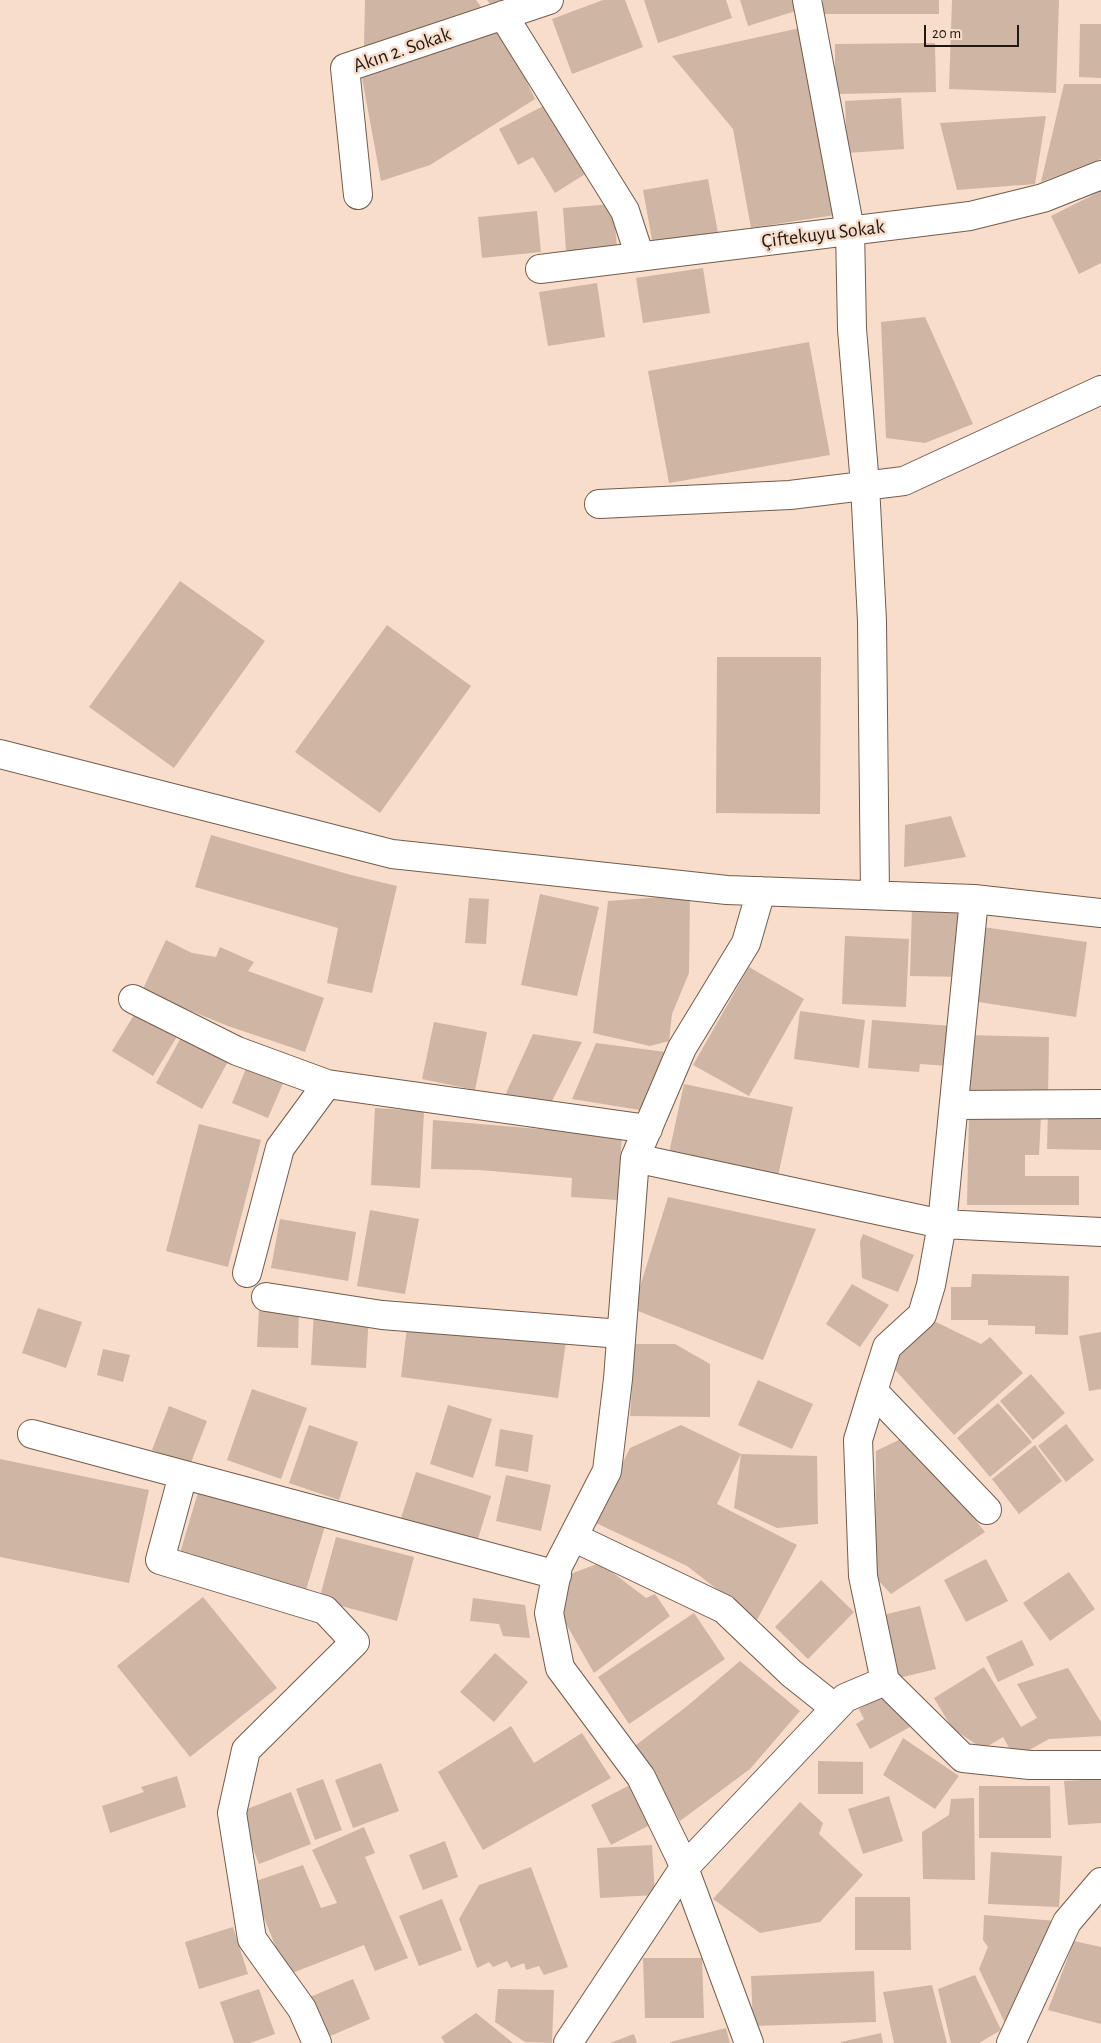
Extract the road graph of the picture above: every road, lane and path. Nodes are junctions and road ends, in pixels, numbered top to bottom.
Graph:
1 (549, 0) edge
2 (807, 0) edge
3 (503, 15) junction
4 (1101, 175) edge
5 (358, 195) dead end
6 (850, 230) junction
7 (640, 257) junction
8 (540, 269) dead end
9 (1101, 390) edge
10 (865, 486) junction
11 (599, 504) dead end
12 (0, 754) edge
13 (761, 891) junction
14 (875, 895) junction
15 (974, 899) junction
16 (1101, 913) edge
17 (133, 999) dead end
18 (327, 1084) junction
19 (1101, 1104) edge
20 (954, 1105) junction
21 (648, 1129) junction
22 (635, 1158) junction
23 (942, 1224) junction
24 (1101, 1232) edge
25 (247, 1273) dead end
26 (266, 1296) dead end
27 (621, 1334) junction
28 (873, 1391) junction
29 (32, 1434) dead end
30 (183, 1475) junction
31 (987, 1510) dead end
32 (573, 1537) junction
33 (556, 1575) junction
34 (885, 1680) junction
35 (835, 1708) junction
36 (1101, 1765) edge
37 (684, 1868) junction
38 (1101, 1882) edge
39 (317, 2043) edge
40 (568, 2043) edge
41 (749, 2043) edge
42 (1012, 2043) edge

1 - 3 street, Akın 2. Sokak
2 - 6 street
3 - 5 street, Akın 2. Sokak
3 - 7 street
4 - 6 street, Çiftekuyu Sokak
6 - 7 street, Çiftekuyu Sokak
6 - 10 street
7 - 8 street, Çiftekuyu Sokak
9 - 10 street
10 - 11 street
10 - 14 street
12 - 13 street
13 - 14 street
13 - 21 street
14 - 15 street
15 - 16 street
15 - 20 street
17 - 18 street
18 - 21 street
18 - 25 street
19 - 20 street
20 - 23 street
21 - 22 street
22 - 23 street
22 - 27 street
23 - 24 street
23 - 28 street
26 - 27 street
27 - 32 street
28 - 31 street
28 - 34 street
29 - 30 street
30 - 33 street
30 - 39 street
32 - 33 street
32 - 35 street
33 - 37 street
34 - 35 street
34 - 36 street
35 - 37 street
37 - 40 street
37 - 41 street
38 - 42 street

